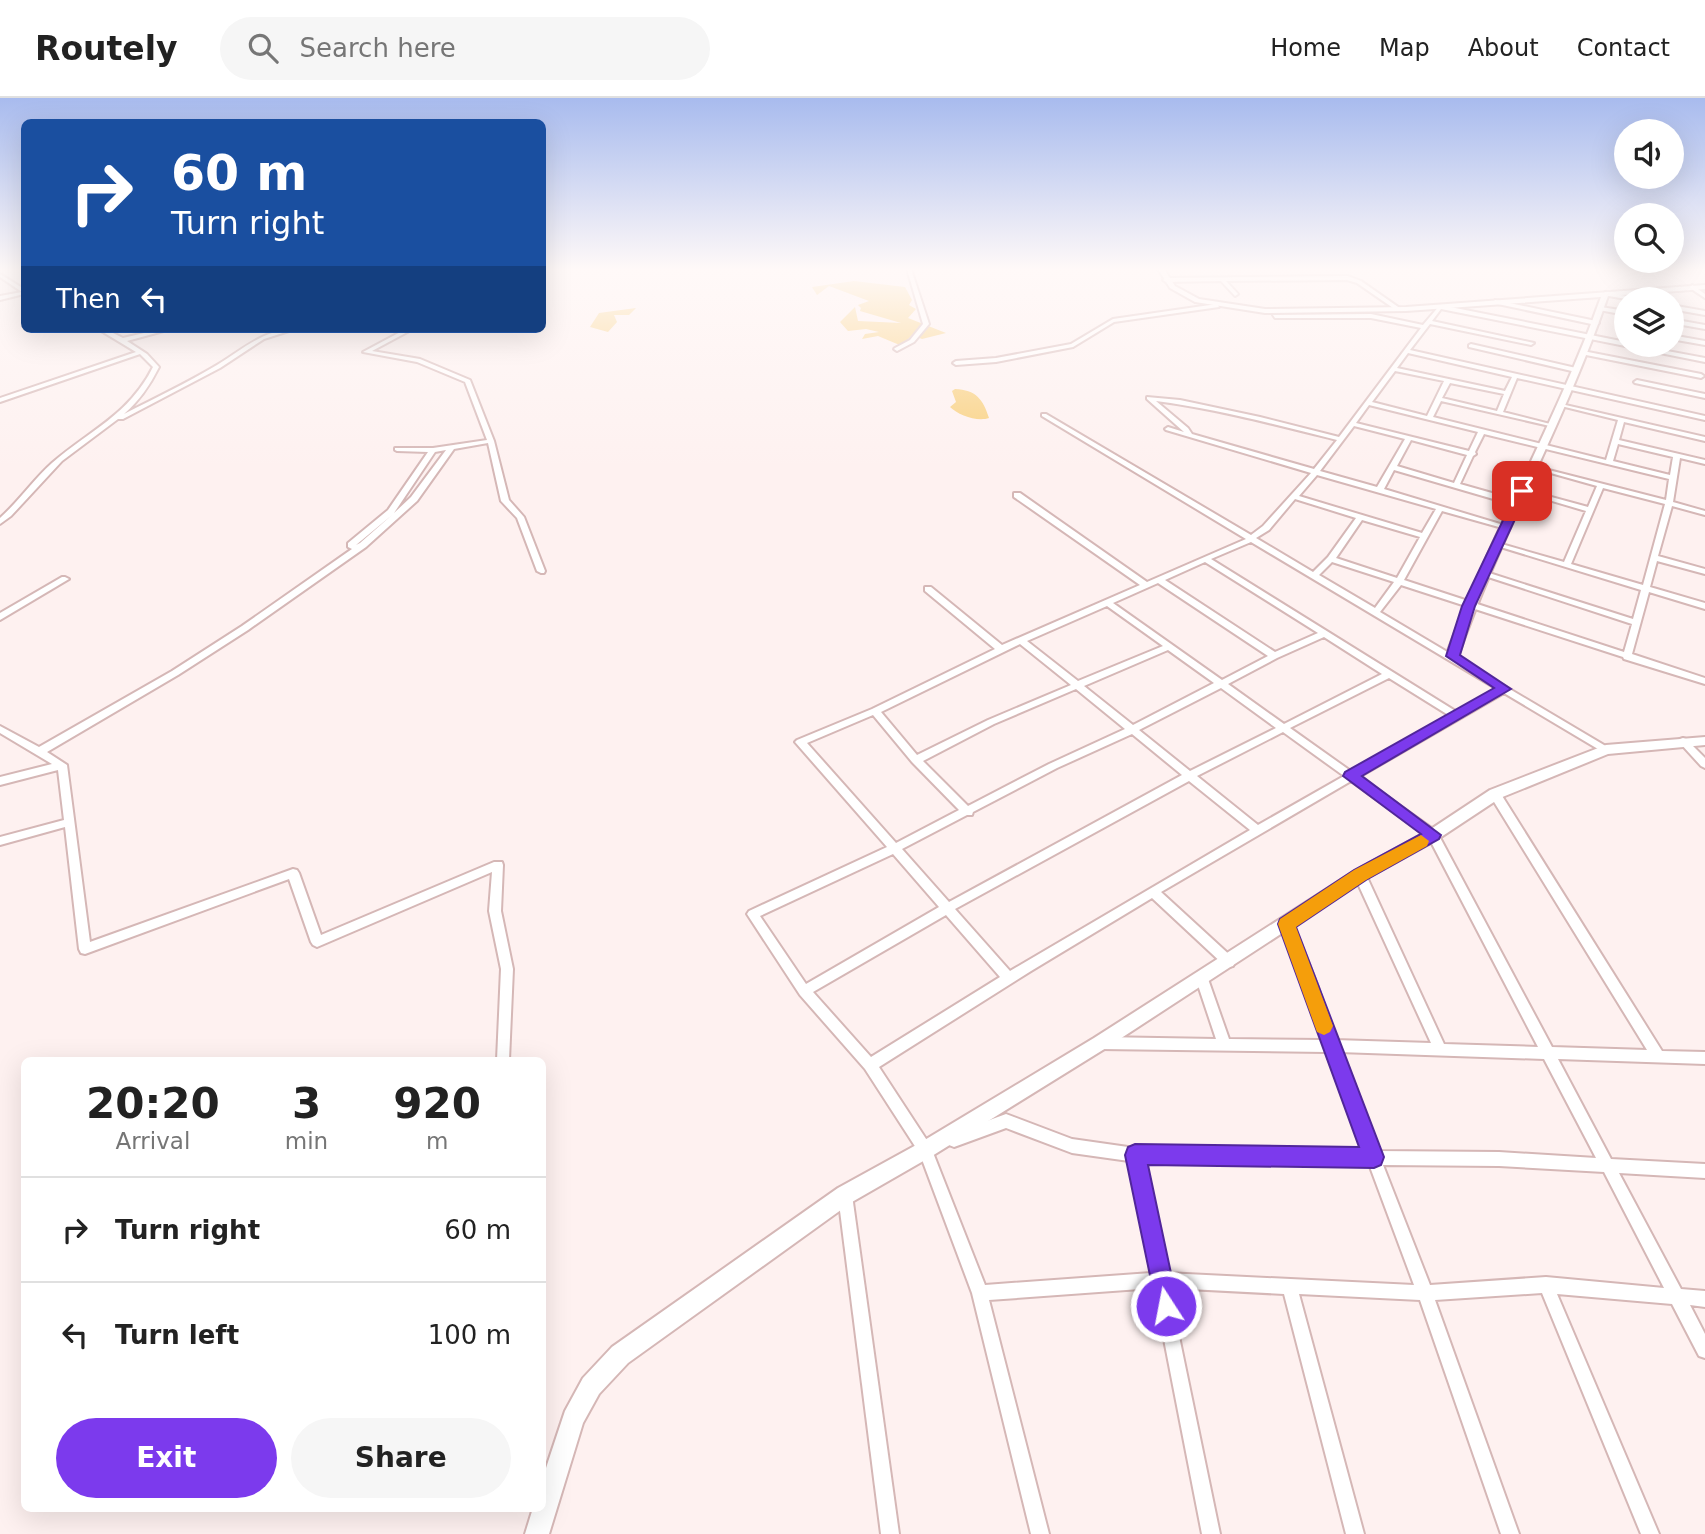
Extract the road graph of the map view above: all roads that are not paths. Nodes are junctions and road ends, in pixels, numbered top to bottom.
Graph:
1 (114, 336) edge
2 (142, 336) edge
3 (269, 336) edge
4 (397, 336) edge
5 (916, 336) edge
6 (1088, 336) edge
7 (1417, 336) edge
8 (1475, 336) edge
9 (1497, 336) edge
10 (1534, 336) edge
11 (1584, 336) edge
12 (1589, 337) junction
13 (1684, 339) edge
14 (123, 341) junction
15 (1614, 342) edge
16 (1531, 343) junction
17 (1704, 343) edge
18 (1471, 346) junction
19 (897, 349) dead end
20 (1406, 351) junction
21 (138, 353) junction
22 (1583, 353) junction
23 (1684, 356) edge
24 (1526, 359) junction
25 (1704, 360) edge
26 (956, 363) dead end
27 (1462, 363) junction
28 (1643, 364) junction
29 (1395, 369) junction
30 (1576, 370) junction
31 (1515, 376) junction
32 (1701, 376) junction
33 (1448, 380) junction
34 (1637, 382) junction
35 (1568, 387) junction
36 (1506, 393) junction
37 (1697, 394) junction
38 (1705, 396) edge
39 (1439, 399) junction
40 (0, 400) edge
41 (1629, 401) junction
42 (1368, 403) junction
43 (1563, 405) junction
44 (1499, 412) junction
45 (1044, 415) dead end
46 (1705, 418) edge
47 (1429, 419) junction
48 (1622, 419) junction
49 (1353, 424) junction
50 (1552, 426) junction
51 (104, 428) junction
52 (1168, 429) dead end
53 (1482, 431) junction
54 (1190, 436) junction
55 (1409, 438) junction
56 (1341, 439) junction
57 (1705, 439) edge
58 (491, 440) junction
59 (1615, 440) junction
60 (1544, 446) junction
61 (453, 447) junction
62 (397, 449) dead end
63 (433, 450) junction
64 (1473, 454) junction
65 (1677, 455) junction
66 (1609, 462) junction
67 (1705, 462) edge
68 (1392, 467) junction
69 (1535, 467) junction
70 (1315, 473) junction
71 (1673, 478) junction
72 (1456, 485) junction
73 (1601, 485) junction
74 (1379, 491) junction
75 (1522, 491) junction
76 (1017, 495) dead end
77 (1295, 497) junction
78 (1517, 503) junction
79 (1669, 503) junction
80 (1440, 508) junction
81 (1590, 510) junction
82 (1705, 513) edge
83 (1361, 516) junction
84 (0, 522) edge
85 (1506, 527) junction
86 (1425, 537) junction
87 (1249, 540) junction
88 (1498, 545) junction
89 (357, 549) junction
90 (1653, 557) junction
91 (1205, 559) junction
92 (1331, 559) junction
93 (1567, 564) junction
94 (541, 571) dead end
95 (1705, 572) edge
96 (1483, 574) junction
97 (1314, 576) junction
98 (65, 579) dead end
99 (1159, 580) junction
100 (1399, 582) junction
101 (1146, 586) junction
102 (928, 589) dead end
103 (1646, 589) junction
104 (1107, 602) junction
105 (1469, 606) junction
106 (1705, 606) edge
107 (1376, 612) junction
108 (0, 617) edge
109 (1635, 622) junction
110 (1326, 633) junction
111 (1021, 640) junction
112 (1170, 646) junction
113 (1001, 649) junction
114 (1274, 656) junction
115 (1452, 656) junction
116 (1627, 657) junction
117 (1389, 674) junction
118 (1705, 681) edge
119 (1221, 682) junction
120 (1079, 686) junction
121 (1504, 689) junction
122 (875, 711) junction
123 (1457, 716) junction
124 (0, 729) edge
125 (1283, 729) junction
126 (1132, 730) junction
127 (1698, 742) edge
128 (1606, 750) junction
129 (39, 752) junction
130 (916, 760) junction
131 (1705, 764) edge
132 (62, 765) junction
133 (1189, 776) junction
134 (1351, 776) junction
135 (0, 781) edge
136 (1495, 794) junction
137 (968, 812) junction
138 (70, 822) junction
139 (1256, 829) junction
140 (1433, 835) junction
141 (0, 841) edge
142 (895, 848) junction
143 (1360, 875) junction
144 (1154, 893) junction
145 (946, 909) junction
146 (1287, 924) junction
147 (1229, 962) junction
148 (1007, 976) junction
149 (1202, 979) junction
150 (804, 991) junction
151 (1100, 1043) junction
152 (1225, 1045) junction
153 (1330, 1046) junction
154 (1440, 1049) junction
155 (1547, 1054) junction
156 (1658, 1056) junction
157 (503, 1057) edge
158 (1705, 1058) edge
159 (870, 1065) junction
160 (926, 1150) junction
161 (1135, 1155) junction
162 (1374, 1157) junction
163 (1610, 1166) junction
164 (1705, 1171) edge
165 (845, 1195) junction
166 (1161, 1280) junction
167 (1289, 1285) junction
168 (1546, 1286) junction
169 (980, 1293) junction
170 (1424, 1293) junction
171 (1677, 1298) junction
172 (1705, 1299) edge
173 (1705, 1350) edge
174 (546, 1504) edge
175 (534, 1512) edge
176 (543, 1512) edge
177 (537, 1532) edge
178 (890, 1534) edge
179 (1040, 1534) edge
180 (1211, 1534) edge
181 (1355, 1534) edge
182 (1510, 1534) edge
183 (1650, 1534) edge

1 - 14 street
2 - 14 street
3 - 51 street
4 - 58 street
5 - 19 street
6 - 26 street
7 - 20 street
8 - 18 street
9 - 16 street
10 - 16 street
11 - 12 street
12 - 15 street
12 - 22 main road
13 - 17 street
14 - 21 street
16 - 24 street
18 - 24 street
18 - 27 street
20 - 27 street
20 - 29 street
21 - 40 street
21 - 51 street
22 - 28 street
22 - 30 main road
23 - 25 street
24 - 30 street
25 - 32 street
27 - 31 street
28 - 32 street
28 - 34 street
29 - 33 street
29 - 42 street
30 - 35 main road
31 - 35 street
31 - 36 street
32 - 37 street
33 - 36 street
33 - 39 street
34 - 37 street
34 - 41 street
35 - 41 street
35 - 43 main road
36 - 44 street
37 - 38 street
39 - 44 street
39 - 47 street
41 - 46 street
42 - 47 street
42 - 49 street
43 - 48 street
43 - 50 main road
44 - 50 street
45 - 87 street
47 - 53 street
48 - 57 street
48 - 59 street
49 - 55 street
49 - 56 street
50 - 60 main road
51 - 84 street
52 - 54 street
53 - 60 street
53 - 64 street
54 - 56 street
54 - 70 street
55 - 64 street
55 - 68 street
56 - 70 street
58 - 61 street
58 - 94 street
59 - 65 street
59 - 66 street
60 - 66 street
60 - 69 main road
61 - 63 street
61 - 89 street
62 - 63 street
63 - 89 street
64 - 72 street
65 - 67 street
65 - 71 street
66 - 71 street
68 - 72 street
68 - 74 street
69 - 73 street
69 - 75 main road
70 - 74 street
70 - 77 street
71 - 79 street
72 - 78 street
73 - 79 street
73 - 81 street
74 - 80 street
75 - 78 main road
75 - 81 street
76 - 101 street
77 - 83 street
77 - 87 street
78 - 85 main road
79 - 82 street
79 - 90 street
80 - 85 street
80 - 86 street
81 - 93 street
83 - 86 street
83 - 92 street
85 - 88 main road
86 - 100 street
87 - 91 street
87 - 97 street
88 - 93 street
88 - 96 main road
89 - 129 street
90 - 95 street
90 - 103 street
91 - 99 street
91 - 110 street
92 - 97 street
92 - 100 street
93 - 103 street
96 - 105 main road
96 - 109 street
97 - 107 street
98 - 108 street
99 - 101 street
99 - 114 street
100 - 105 street
100 - 107 street
101 - 104 street
102 - 113 street
103 - 106 street
103 - 109 street
104 - 111 street
104 - 112 street
105 - 115 main road
105 - 116 street
107 - 115 street
109 - 116 street
110 - 114 street
110 - 117 street
111 - 113 street
111 - 120 street
112 - 119 street
112 - 120 street
113 - 122 street
114 - 119 street
115 - 121 street
116 - 118 street
117 - 123 street
117 - 125 street
119 - 125 street
119 - 126 street
120 - 126 street
120 - 130 street
121 - 123 street
121 - 128 street
122 - 130 street
122 - 142 street
123 - 134 street
124 - 129 street
125 - 133 street
125 - 134 street
126 - 133 street
126 - 137 street
127 - 128 main road
127 - 131 street
128 - 136 main road
129 - 132 street
130 - 137 street
132 - 135 street
132 - 138 street
133 - 139 street
133 - 145 street
134 - 139 street
134 - 140 street
136 - 140 main road
136 - 156 street
137 - 142 street
138 - 141 street
138 - 157 street
139 - 144 street
140 - 143 main road
140 - 155 street
142 - 145 street
142 - 150 street
143 - 146 main road
143 - 154 street
144 - 147 street
144 - 148 street
145 - 148 street
145 - 150 street
146 - 147 main road
146 - 153 street
147 - 149 main road
148 - 159 street
149 - 151 main road
149 - 152 street
150 - 159 street
151 - 152 street
151 - 160 main road
152 - 153 street
153 - 154 street
153 - 162 street
154 - 155 street
155 - 156 street
155 - 163 street
156 - 158 street
159 - 160 street
160 - 161 street
160 - 165 main road
160 - 169 street
161 - 162 street
161 - 166 street
162 - 163 street
162 - 170 street
163 - 164 street
163 - 171 street
165 - 174 main road
165 - 178 street
166 - 167 street
166 - 169 street
166 - 180 street
167 - 170 street
167 - 181 street
168 - 170 street
168 - 171 street
168 - 183 street
169 - 179 street
170 - 182 street
171 - 172 street
171 - 173 street
175 - 177 street
176 - 177 main road

